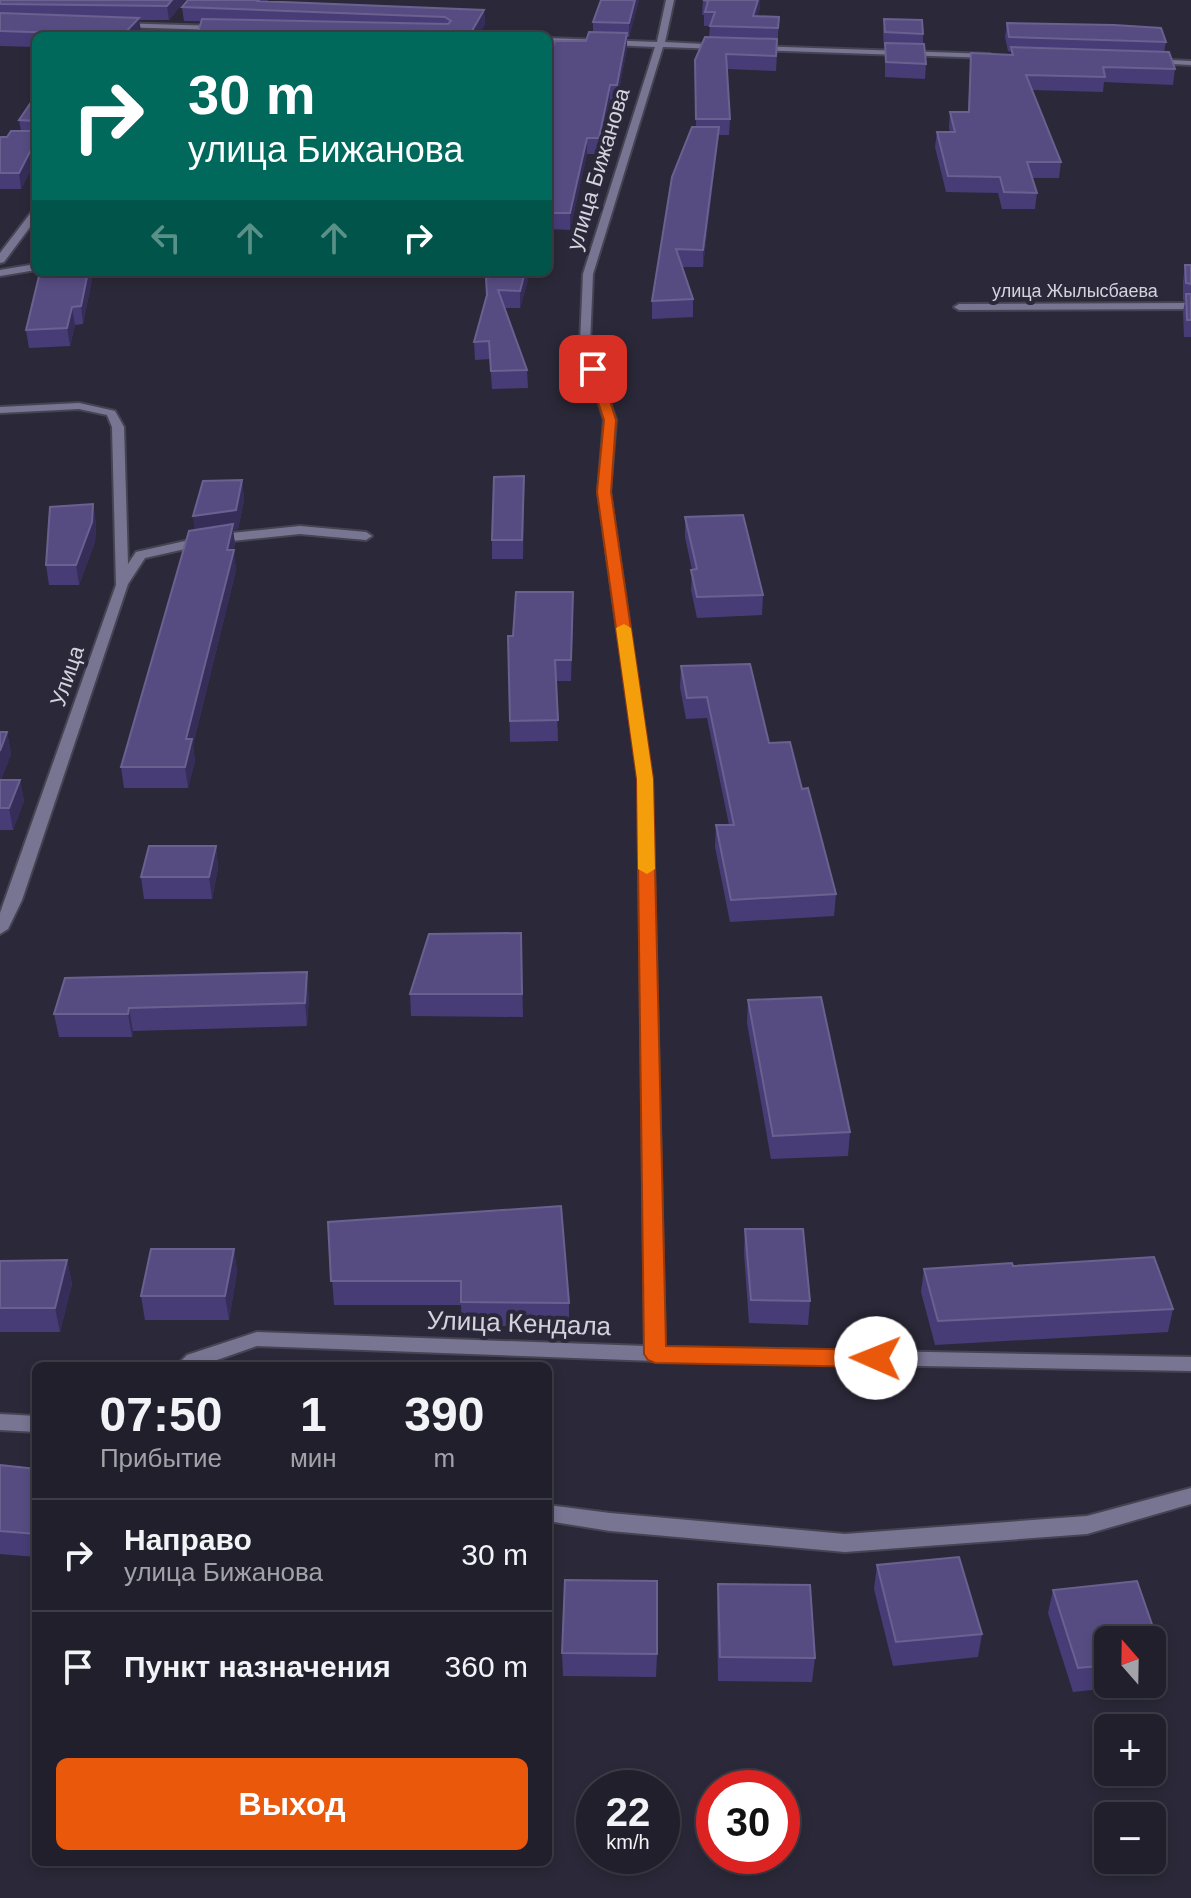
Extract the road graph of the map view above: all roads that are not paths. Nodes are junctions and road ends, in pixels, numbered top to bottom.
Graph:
1 (670, 0) edge
2 (179, 18) dead end
3 (110, 25) edge
4 (172, 26) junction
5 (233, 29) edge
6 (168, 32) edge
7 (552, 40) edge
8 (660, 45) junction
9 (738, 47) edge
10 (753, 48) edge
11 (1003, 56) edge
12 (1144, 61) edge
13 (1191, 63) edge
14 (32, 217) edge
15 (17, 238) junction
16 (0, 239) edge
17 (0, 260) edge
18 (32, 268) edge
19 (0, 273) edge
20 (1191, 306) edge
21 (959, 307) dead end
22 (0, 410) edge
23 (366, 536) dead end
24 (122, 585) junction
25 (7, 902) edge
26 (0, 929) edge
27 (655, 1354) junction
28 (191, 1362) edge
29 (1191, 1364) edge
30 (0, 1422) edge
31 (32, 1424) edge
32 (1191, 1496) edge
33 (552, 1514) edge

1 - 8 street, улица Бижанова
2 - 4 street
3 - 4 street
4 - 5 street
4 - 6 street
7 - 8 street
8 - 9 street
8 - 27 street, улица Бижанова
10 - 11 street
12 - 13 street
14 - 15 street
15 - 16 street
15 - 17 street
18 - 19 street
20 - 21 street, улица Жылысбаева
22 - 24 street, Улица
23 - 24 street
24 - 25 street, Улица
25 - 26 street, Улица
27 - 28 street, Улица Кендала
27 - 29 street, Улица Кендала
30 - 31 street
32 - 33 street

